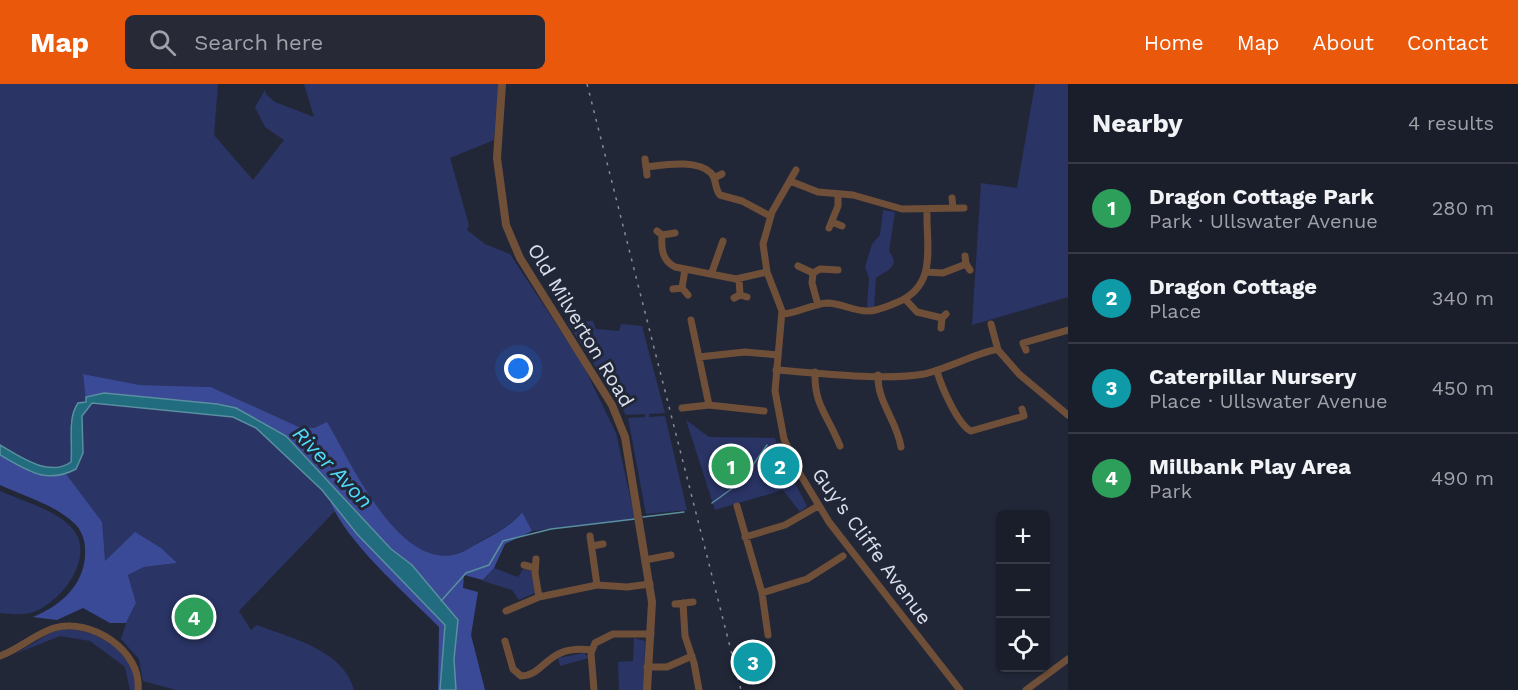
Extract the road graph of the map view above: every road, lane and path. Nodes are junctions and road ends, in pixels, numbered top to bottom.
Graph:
1 (502, 84) edge
2 (796, 170) dead end
3 (722, 174) dead end
4 (648, 175) dead end
5 (714, 178) junction
6 (790, 181) junction
7 (838, 194) junction
8 (952, 198) dead end
9 (953, 208) junction
10 (964, 208) dead end
11 (927, 210) junction
12 (770, 216) junction
13 (842, 226) dead end
14 (675, 233) dead end
15 (723, 241) dead end
16 (967, 263) dead end
17 (798, 266) dead end
18 (685, 269) junction
19 (838, 270) dead end
20 (712, 272) junction
21 (767, 272) junction
22 (926, 272) junction
23 (813, 273) junction
24 (739, 279) junction
25 (682, 288) junction
26 (673, 289) dead end
27 (688, 295) dead end
28 (741, 296) dead end
29 (905, 299) junction
30 (818, 305) junction
31 (783, 314) junction
32 (691, 320) dead end
33 (991, 324) dead end
34 (941, 328) dead end
35 (1068, 330) edge
36 (998, 350) junction
37 (1026, 350) dead end
38 (778, 355) junction
39 (699, 357) junction
40 (776, 370) junction
41 (814, 372) junction
42 (937, 372) junction
43 (878, 375) junction
44 (709, 405) junction
45 (682, 408) dead end
46 (1022, 409) dead end
47 (764, 411) dead end
48 (1068, 415) edge
49 (840, 446) dead end
50 (901, 447) dead end
51 (737, 506) dead end
52 (818, 506) junction
53 (590, 536) dead end
54 (745, 537) junction
55 (603, 544) dead end
56 (592, 546) junction
57 (663, 546) dead end
58 (843, 556) dead end
59 (536, 559) dead end
60 (645, 560) junction
61 (524, 566) dead end
62 (535, 568) junction
63 (650, 584) junction
64 (597, 585) junction
65 (762, 593) junction
66 (511, 597) dead end
67 (539, 597) junction
68 (693, 602) dead end
69 (515, 605) junction
70 (506, 611) dead end
71 (651, 634) junction
72 (768, 635) dead end
73 (509, 645) dead end
74 (592, 650) junction
75 (0, 656) edge
76 (692, 656) junction
77 (1068, 660) edge
78 (648, 667) junction
79 (138, 690) edge
80 (594, 690) edge
81 (647, 690) edge
82 (699, 690) edge
83 (960, 690) edge
84 (1026, 690) edge

1 - 60 street, Old Milverton Road
2 - 6 street, Guy's Cliffe Avenue
3 - 5 street
4 - 5 street
5 - 12 street
6 - 7 street
6 - 12 street, Guy's Cliffe Avenue
7 - 11 street
7 - 13 street
8 - 9 street
9 - 10 street
9 - 11 street
11 - 22 street
12 - 21 street, Guy's Cliffe Avenue
14 - 18 street
15 - 20 street
16 - 22 street
17 - 23 street
18 - 20 street
18 - 25 street
19 - 23 street
20 - 24 street
21 - 24 street
21 - 31 street, Guy's Cliffe Avenue
22 - 29 street
23 - 30 street
24 - 28 street
25 - 26 street
25 - 27 street
29 - 30 street
29 - 34 street
30 - 31 street
31 - 38 street, Guy's Cliffe Avenue
32 - 39 street
33 - 36 street
35 - 37 street
36 - 42 street
36 - 48 street
38 - 39 street
38 - 40 street, Guy's Cliffe Avenue
39 - 44 street
40 - 41 street
40 - 52 street, Guy's Cliffe Avenue
41 - 43 street
41 - 49 street
42 - 43 street
42 - 46 street
43 - 50 street
44 - 45 street
44 - 47 street
51 - 54 street
52 - 54 street
52 - 83 street, Guy's Cliffe Avenue
53 - 56 street
54 - 65 street
55 - 56 street
56 - 64 street
57 - 60 street
58 - 65 street
59 - 62 street
60 - 63 street, Old Milverton Road
61 - 62 street
62 - 67 street
63 - 64 street
63 - 71 street, Old Milverton Road
64 - 67 street
65 - 72 street
66 - 69 street
67 - 69 street
68 - 76 street
69 - 70 street
71 - 74 street
71 - 78 street, Old Milverton Road
73 - 74 street
74 - 80 street
75 - 79 street
76 - 78 street
76 - 82 street
77 - 84 street
78 - 81 street, Old Milverton Road

